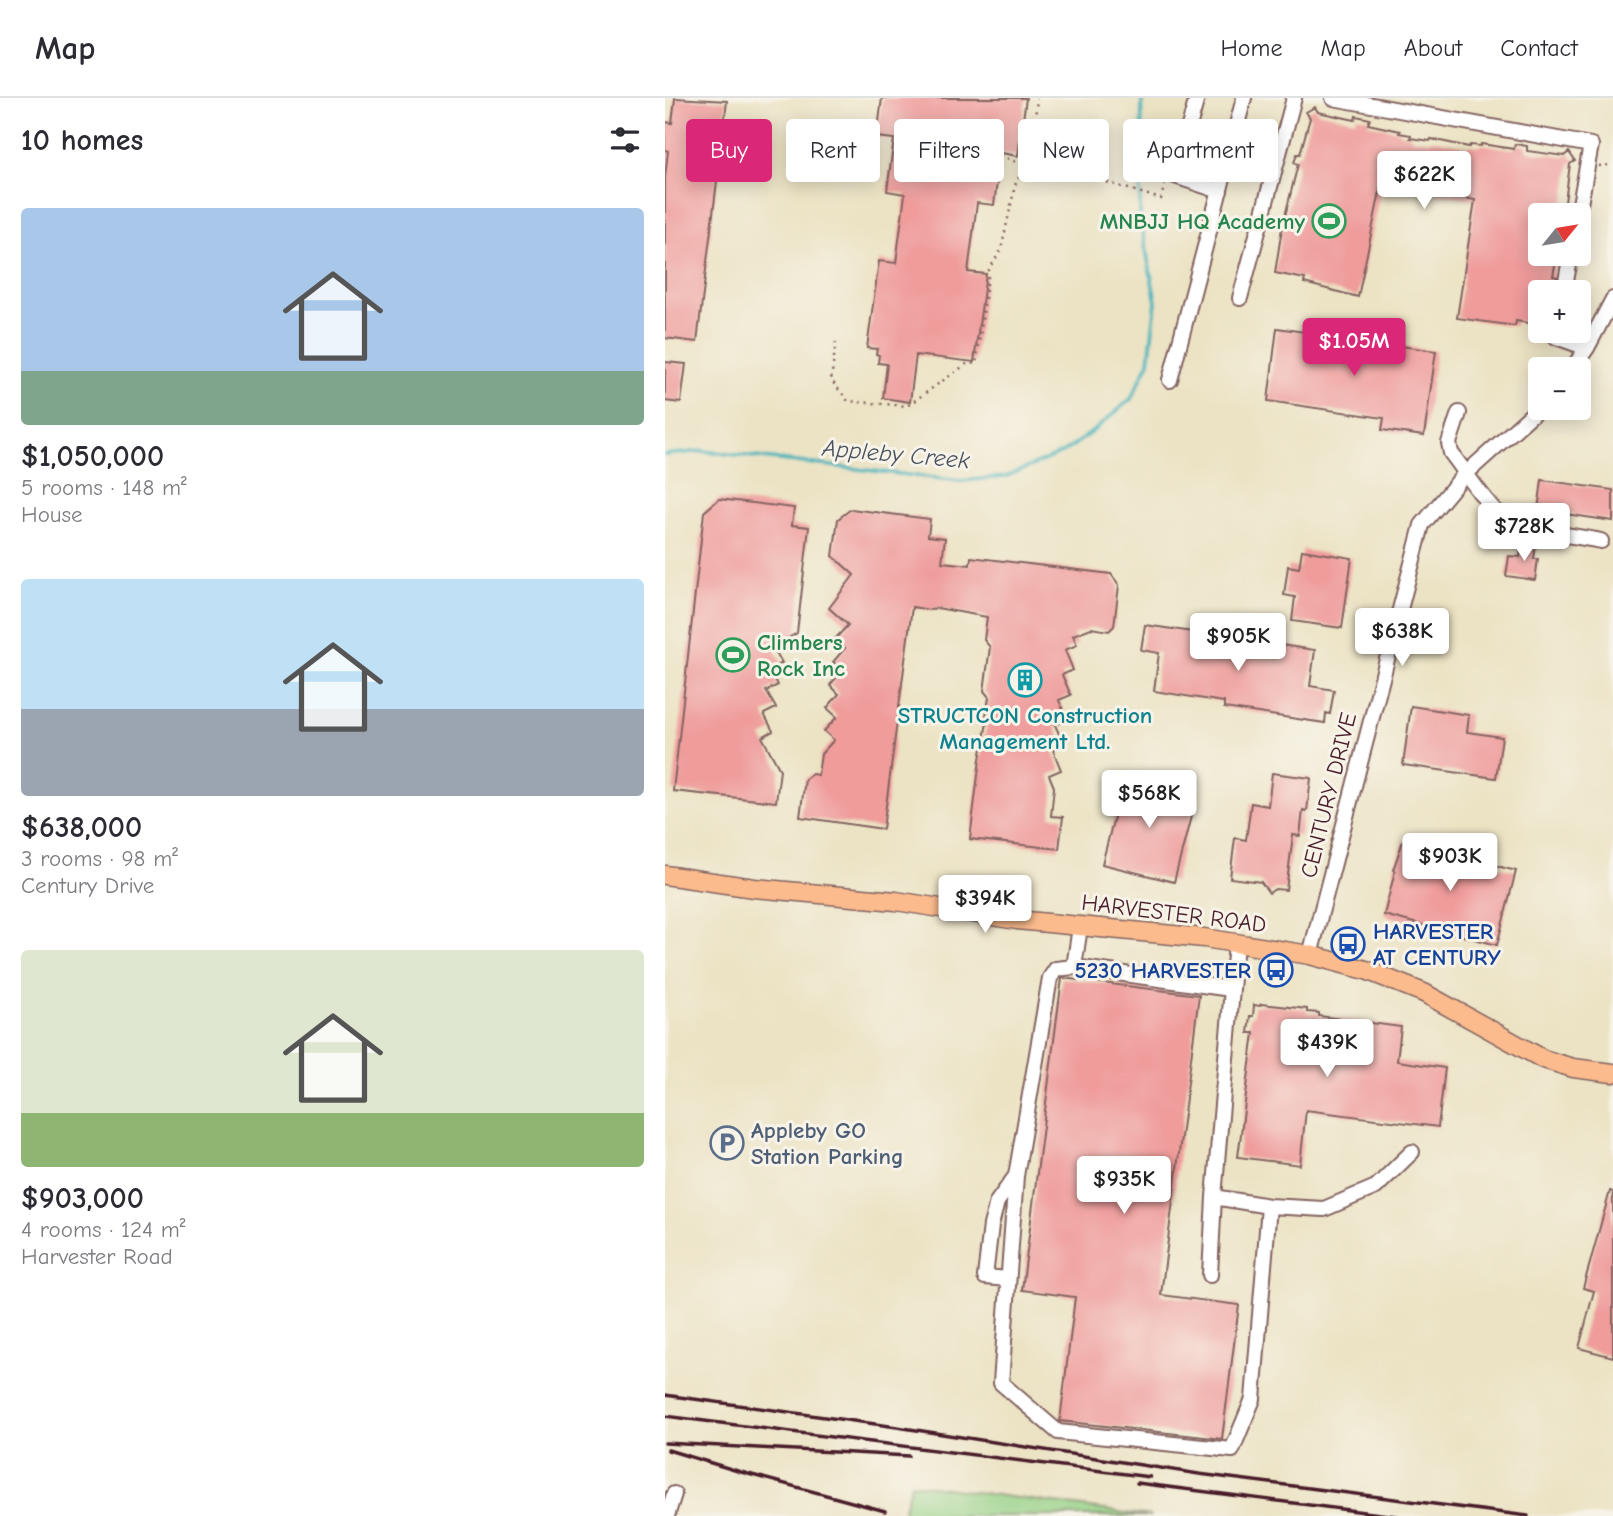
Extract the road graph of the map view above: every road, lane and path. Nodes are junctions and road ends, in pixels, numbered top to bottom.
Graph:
1 (1037, 98) edge
2 (1196, 98) edge
3 (1244, 98) edge
4 (1294, 98) edge
5 (1333, 98) edge
6 (1035, 119) edge
7 (1007, 158) dead end
8 (1018, 162) edge
9 (1018, 179) edge
10 (1105, 182) edge
11 (1165, 182) edge
12 (1220, 191) junction
13 (1580, 203) edge
14 (1240, 298) dead end
15 (1613, 299) edge
16 (836, 342) dead end
17 (1573, 343) edge
18 (1587, 348) junction
19 (1580, 357) edge
20 (1170, 380) dead end
21 (888, 399) dead end
22 (887, 404) junction
23 (1459, 414) dead end
24 (1528, 418) edge
25 (1467, 473) junction
26 (1601, 541) dead end
27 (665, 875) edge
28 (1080, 926) junction
29 (1236, 943) junction
30 (1310, 955) junction
31 (1074, 967) junction
32 (1231, 989) junction
33 (1613, 1073) edge
34 (1412, 1152) dead end
35 (1016, 1176) junction
36 (1214, 1197) junction
37 (1269, 1206) junction
38 (1210, 1275) dead end
39 (1008, 1279) junction
40 (674, 1494) dead end
41 (667, 1516) edge

1 - 6 path
2 - 12 street
3 - 12 street
4 - 14 street
5 - 13 street
7 - 8 path
9 - 22 path
10 - 11 path
12 - 20 street
15 - 18 street
16 - 22 path
17 - 18 street
18 - 19 street
21 - 22 path
23 - 25 street
24 - 25 street, CENTURY DRIVE
25 - 26 street
25 - 30 street, CENTURY DRIVE
27 - 28 main road, HARVESTER ROAD
28 - 29 main road, HARVESTER ROAD
28 - 31 street
29 - 30 main road, HARVESTER ROAD
29 - 32 street
30 - 33 main road, HARVESTER ROAD
31 - 32 street
31 - 35 street
32 - 36 street
34 - 37 street
35 - 39 street
35 - 39 street
36 - 37 street
36 - 38 street
37 - 39 street
40 - 41 street

